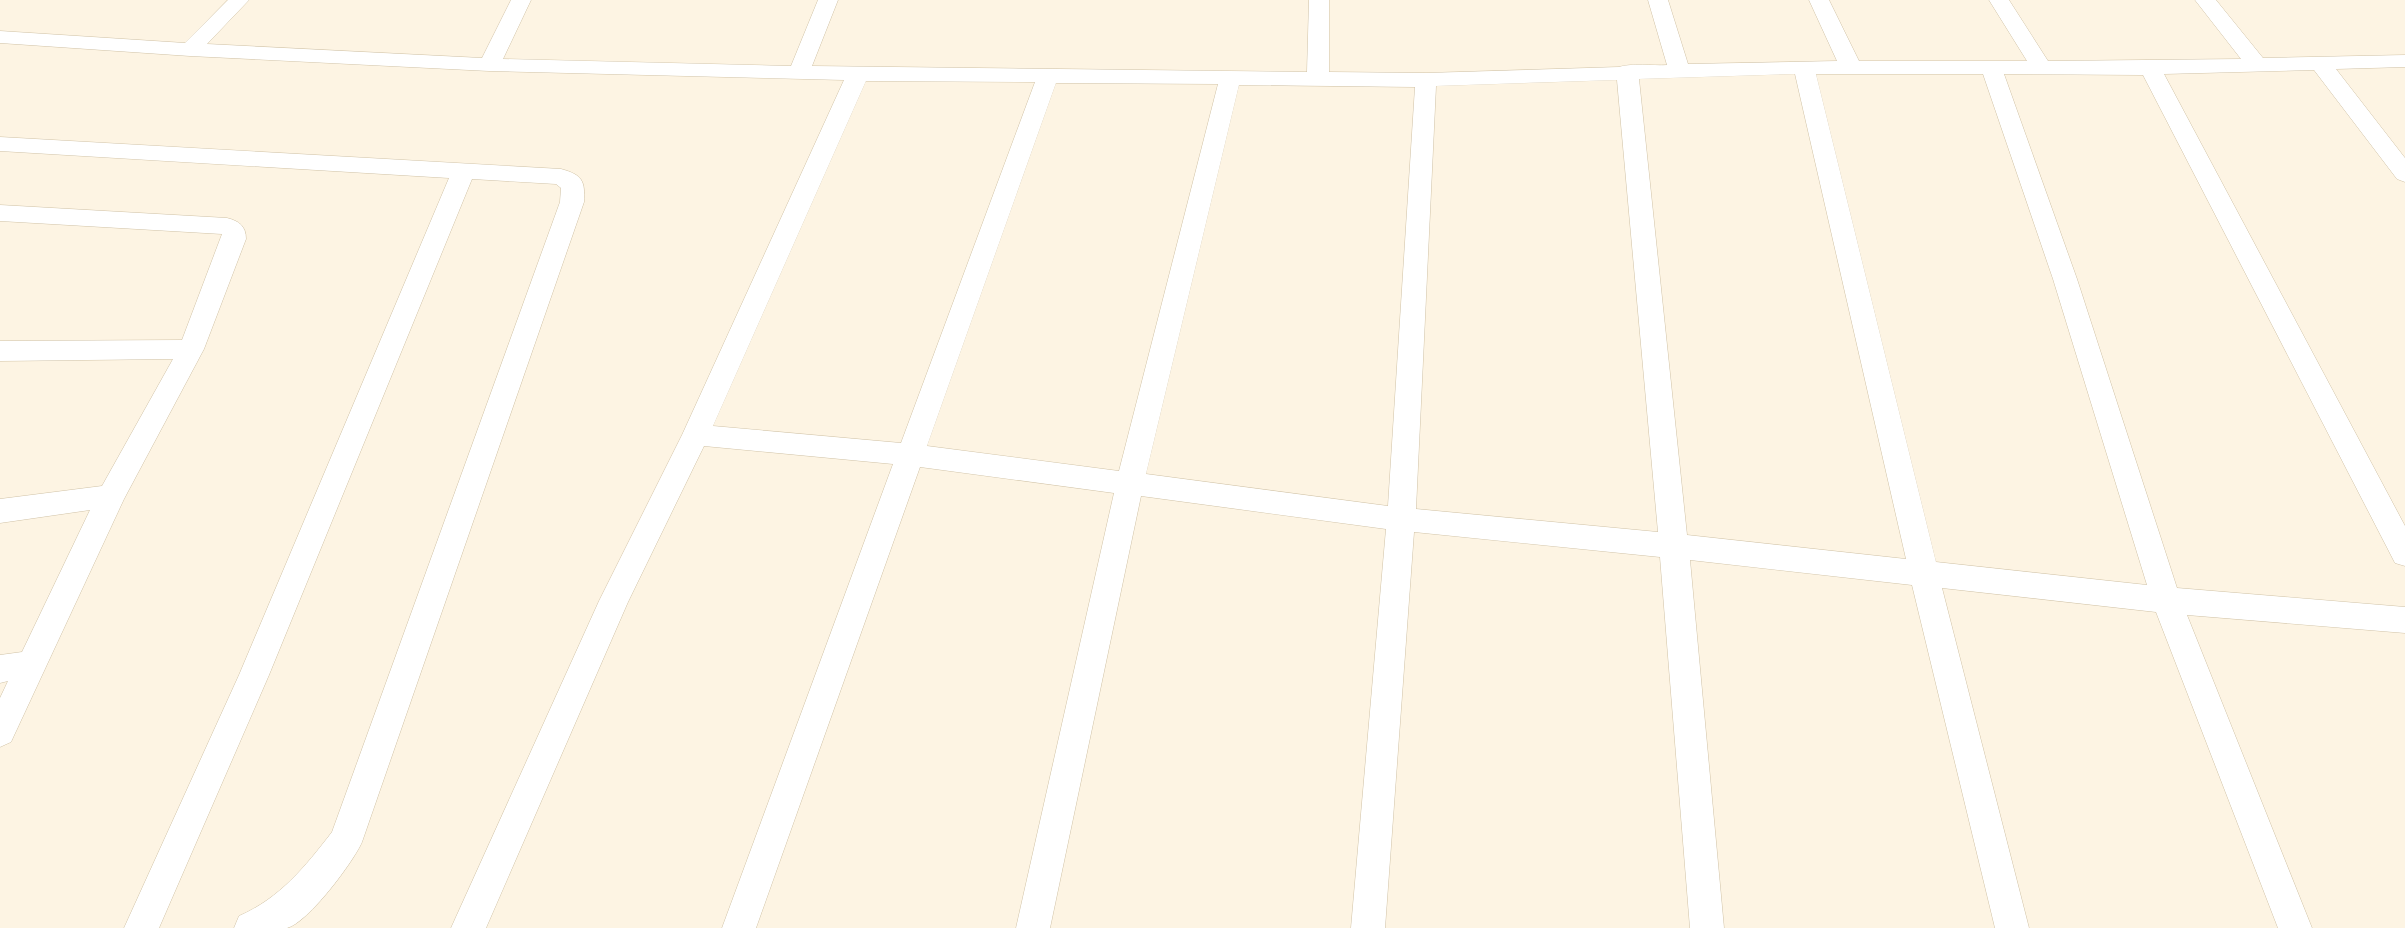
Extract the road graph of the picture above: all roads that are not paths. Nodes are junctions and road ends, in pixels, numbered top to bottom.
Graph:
1 (239, 0) edge
2 (521, 0) edge
3 (828, 0) edge
4 (1319, 0) edge
5 (1658, 0) edge
6 (1819, 0) edge
7 (1999, 0) edge
8 (2205, 0) edge
9 (0, 37) edge
10 (190, 50) junction
11 (2405, 61) edge
12 (2320, 63) junction
13 (489, 65) junction
14 (2257, 65) junction
15 (1804, 67) junction
16 (1851, 67) junction
17 (1991, 67) junction
18 (2042, 68) junction
19 (2150, 68) junction
20 (1627, 71) junction
21 (1679, 71) junction
22 (798, 74) junction
23 (858, 74) junction
24 (1048, 76) junction
25 (1230, 78) junction
26 (1318, 78) junction
27 (1426, 80) junction
28 (2405, 143) edge
29 (0, 144) edge
30 (2381, 144) junction
31 (463, 173) junction
32 (2405, 174) edge
33 (0, 213) edge
34 (191, 348) junction
35 (0, 351) edge
36 (696, 435) junction
37 (912, 455) junction
38 (1130, 482) junction
39 (111, 496) junction
40 (0, 511) edge
41 (1401, 519) junction
42 (2401, 540) edge
43 (1674, 546) junction
44 (1924, 574) junction
45 (2166, 600) junction
46 (2405, 620) edge
47 (32, 664) junction
48 (0, 669) edge
49 (0, 732) edge
50 (141, 928) edge
51 (251, 928) edge
52 (468, 928) edge
53 (739, 928) edge
54 (1033, 928) edge
55 (1368, 928) edge
56 (1707, 928) edge
57 (2012, 928) edge
58 (2295, 928) edge

1 - 10 street
2 - 13 street
3 - 22 street
4 - 26 street
5 - 21 street
6 - 16 street
7 - 18 street
8 - 14 street
9 - 10 street
10 - 13 street
11 - 12 street
12 - 14 street
12 - 30 street
13 - 22 street
14 - 19 street
15 - 16 street
15 - 21 street
15 - 44 street
16 - 17 street
17 - 18 street
17 - 45 street
18 - 19 street
19 - 42 street
20 - 21 street
20 - 27 street
20 - 43 street
22 - 23 street
23 - 24 street
23 - 36 street
24 - 25 street
24 - 37 street
25 - 26 street
25 - 38 street
26 - 27 street
27 - 41 street
28 - 30 street
29 - 31 street
30 - 32 street
31 - 50 street
31 - 51 street
33 - 34 street
34 - 35 street
34 - 39 street
36 - 37 street
36 - 52 street
37 - 38 street
37 - 53 street
38 - 41 street
38 - 54 street
39 - 40 street
39 - 47 street
41 - 43 street
41 - 55 street
43 - 44 street
43 - 56 street
44 - 45 street
44 - 57 street
45 - 46 street
45 - 58 street
47 - 48 street
47 - 49 street

